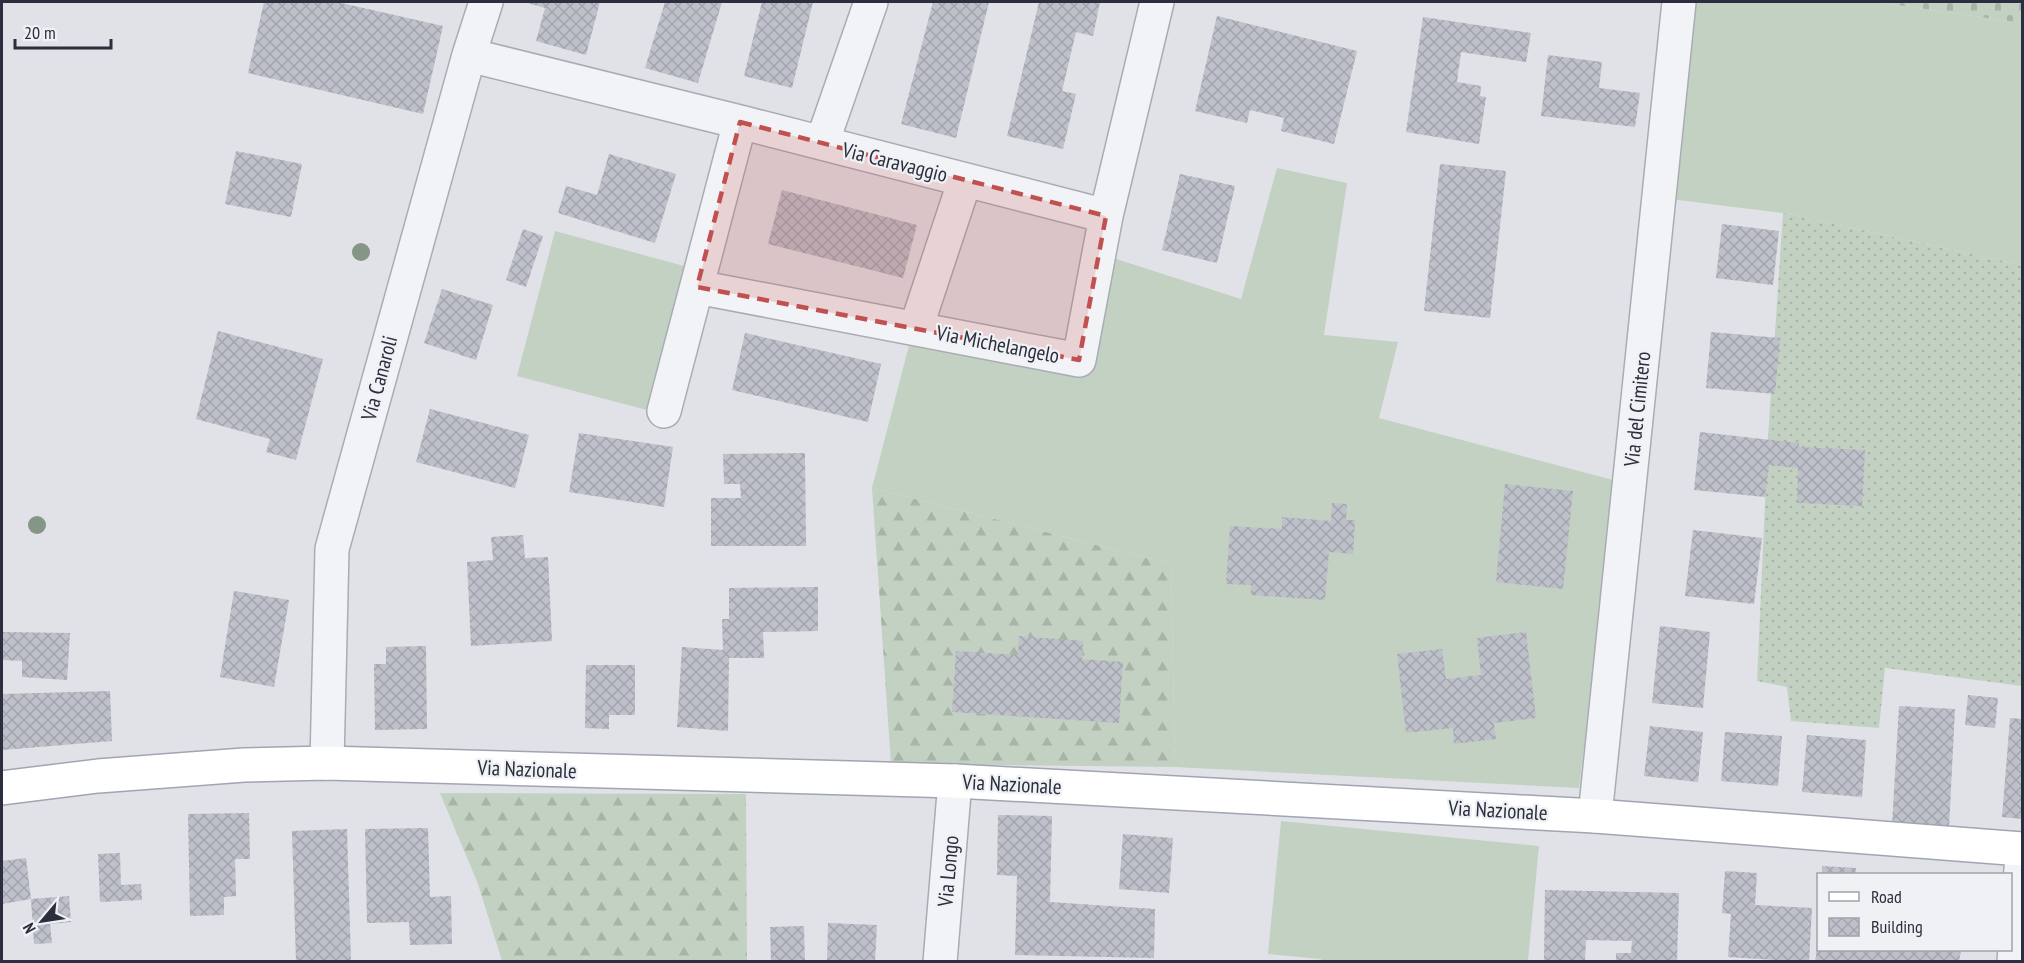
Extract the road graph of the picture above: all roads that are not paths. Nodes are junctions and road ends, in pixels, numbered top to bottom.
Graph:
1 (486, 2) edge
2 (871, 2) edge
3 (1157, 2) edge
4 (1679, 2) edge
5 (469, 55) junction
6 (740, 122) junction
7 (822, 143) junction
8 (965, 180) junction
9 (1106, 216) junction
10 (697, 287) junction
11 (916, 328) junction
12 (664, 411) dead end
13 (327, 763) junction
14 (955, 781) junction
15 (2, 788) edge
16 (1595, 816) junction
17 (2022, 849) edge
18 (2022, 856) edge
19 (940, 962) edge
20 (2014, 962) edge

1 - 5 street, Via Canaroli
2 - 7 street
3 - 9 street
4 - 16 street, Via del Cimitero
5 - 6 street, Via Caravaggio
5 - 13 street, Via Canaroli
6 - 7 street, Via Caravaggio
6 - 10 street
7 - 8 street, Via Caravaggio
8 - 9 street, Via Caravaggio
8 - 11 street, Via Michelangelo
9 - 11 street, Via Michelangelo
10 - 11 street, Via Michelangelo
10 - 12 street
13 - 14 main road, Via Nazionale
13 - 15 main road, Via Nazionale
14 - 16 main road, Via Nazionale
14 - 19 street, Via Longo
16 - 17 main road, Via Nazionale
18 - 20 street

